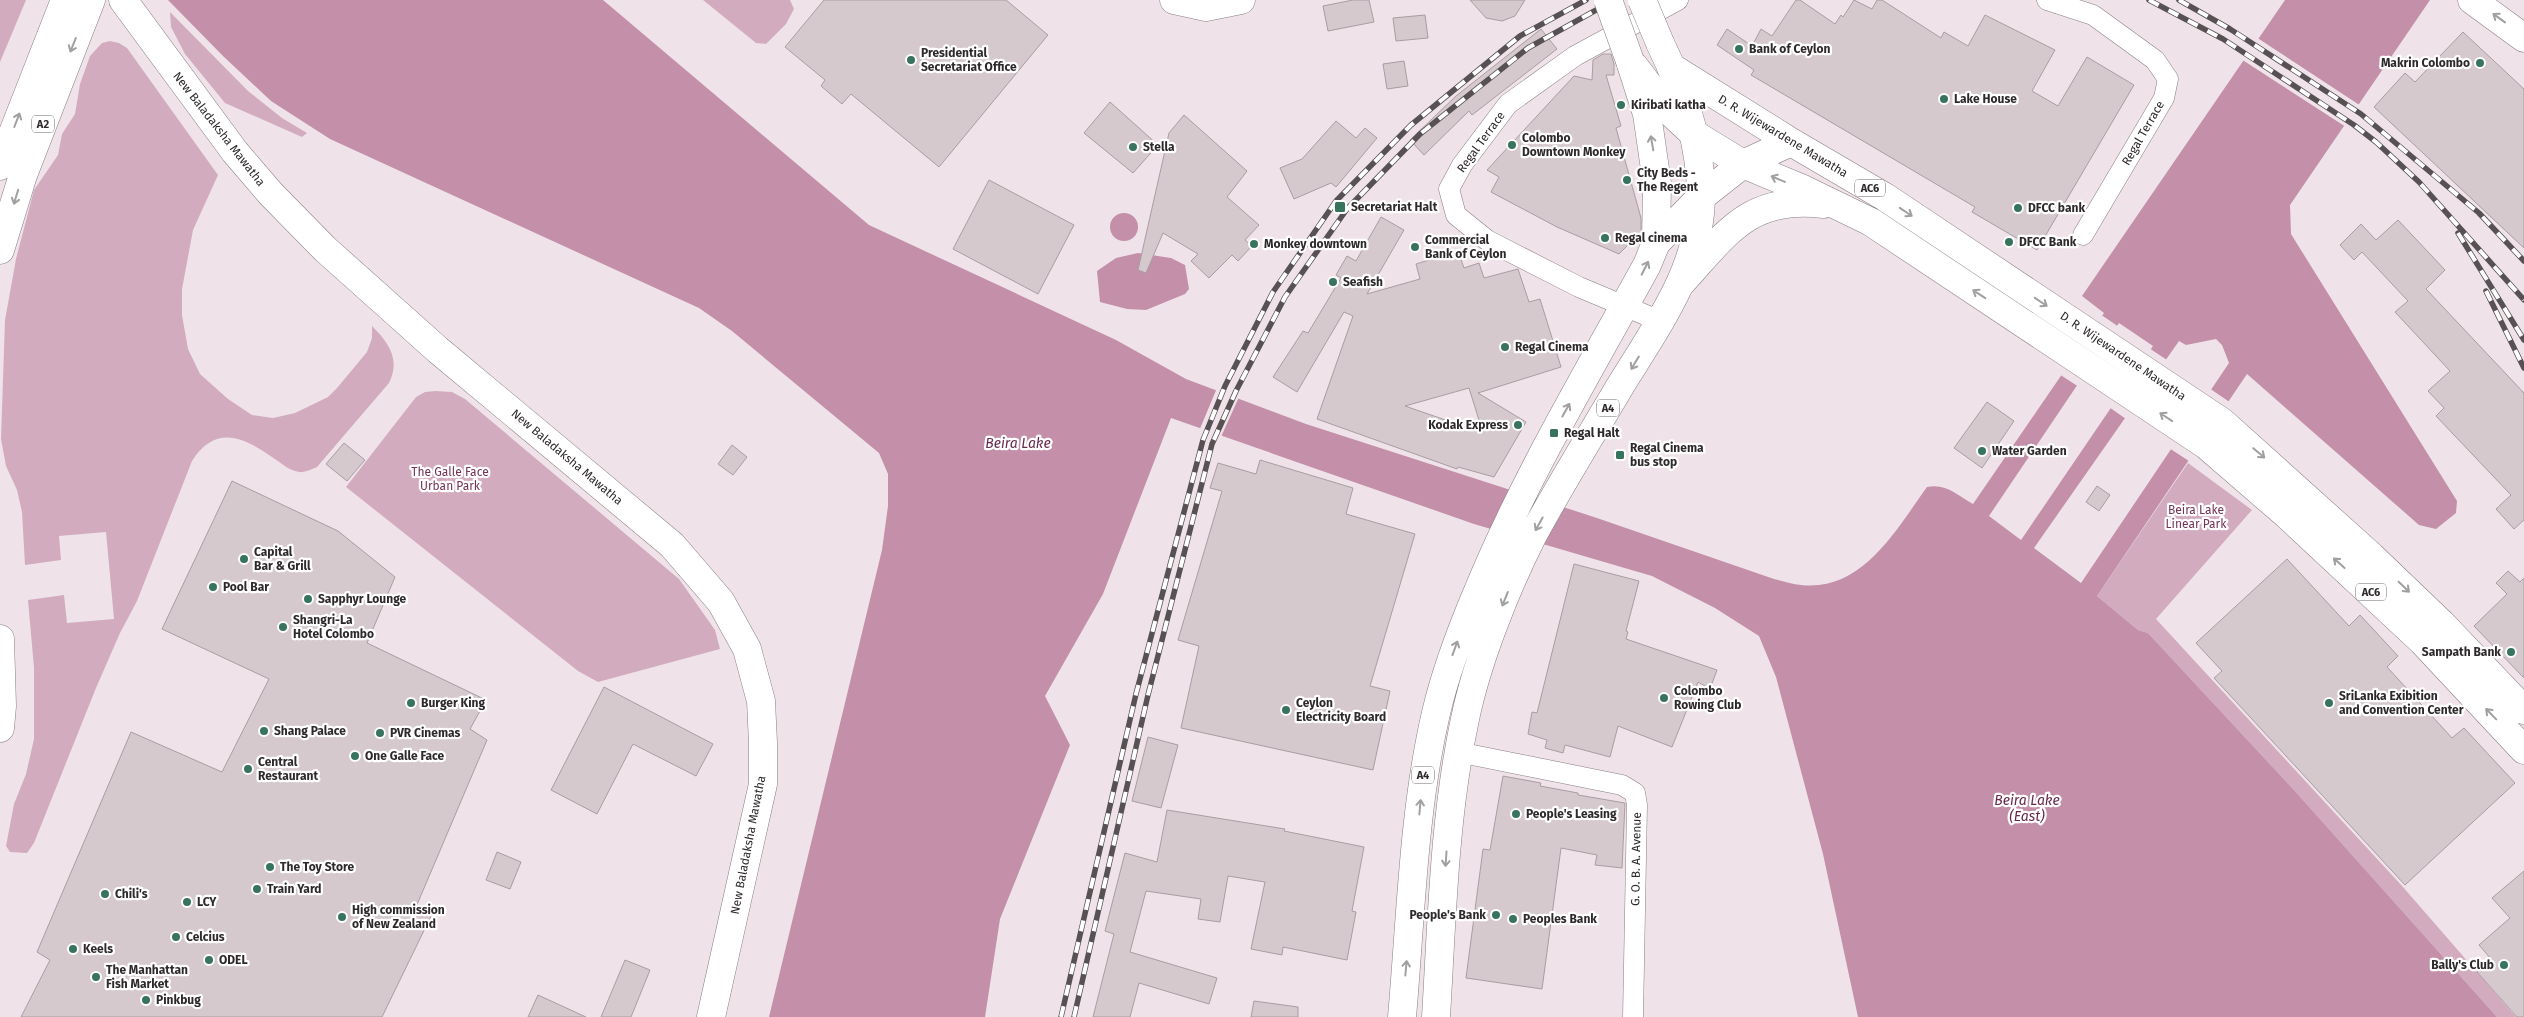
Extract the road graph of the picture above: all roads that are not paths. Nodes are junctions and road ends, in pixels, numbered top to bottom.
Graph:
1 (65, 0) edge
2 (92, 0) edge
3 (122, 0) edge
4 (1174, 0) edge
5 (1241, 0) edge
6 (1608, 0) edge
7 (1642, 0) edge
8 (1678, 0) edge
9 (2047, 0) edge
10 (2472, 0) edge
11 (2524, 38) edge
12 (1666, 55) junction
13 (1630, 61) junction
14 (1694, 134) junction
15 (1791, 142) junction
16 (1743, 164) junction
17 (0, 166) edge
18 (1701, 197) junction
19 (1838, 206) junction
20 (2083, 236) dead end
21 (1656, 244) junction
22 (0, 250) edge
23 (1681, 283) junction
24 (1624, 307) junction
25 (1660, 321) junction
26 (2056, 328) junction
27 (0, 639) edge
28 (2524, 710) edge
29 (0, 728) edge
30 (2524, 750) edge
31 (1458, 752) junction
32 (711, 1017) edge
33 (1402, 1017) edge
34 (1436, 1017) edge
35 (1633, 1017) edge

17 -> 1 main road, A2
2 -> 22 main road, A2
3 - 32 main road, New Baladaksha Mawatha
4 - 5 main road
6 - 13 main road, bridge
7 - 12 main road, bridge
8 - 24 street, Regal Terrace
9 - 20 street, Regal Terrace
11 -> 10 main road
12 - 14 main road
12 - 15 main road, D. R. Wijewardene Mawatha / AC6
13 - 14 main road, D. R. Wijewardene Mawatha
21 -> 13 main road
14 - 16 main road, D. R. Wijewardene Mawatha / AC6
14 - 18 main road
15 - 16 main road
15 -> 26 main road, D. R. Wijewardene Mawatha / AC6
16 - 18 main road
19 -> 16 main road, D. R. Wijewardene Mawatha / AC6
18 - 21 main road
18 - 23 main road
19 - 23 main road
26 -> 19 main road, D. R. Wijewardene Mawatha / AC6
24 -> 21 main road, A4
23 - 25 main road, A4
24 - 25 street, Regal Terrace
33 -> 24 main road, A4
25 -> 31 main road, A4
26 -> 28 main road, D. R. Wijewardene Mawatha / AC6
30 -> 26 main road, D. R. Wijewardene Mawatha / AC6
27 - 29 main road
31 -> 34 main road, A4
31 - 35 street, G. O. B. A. Avenue

